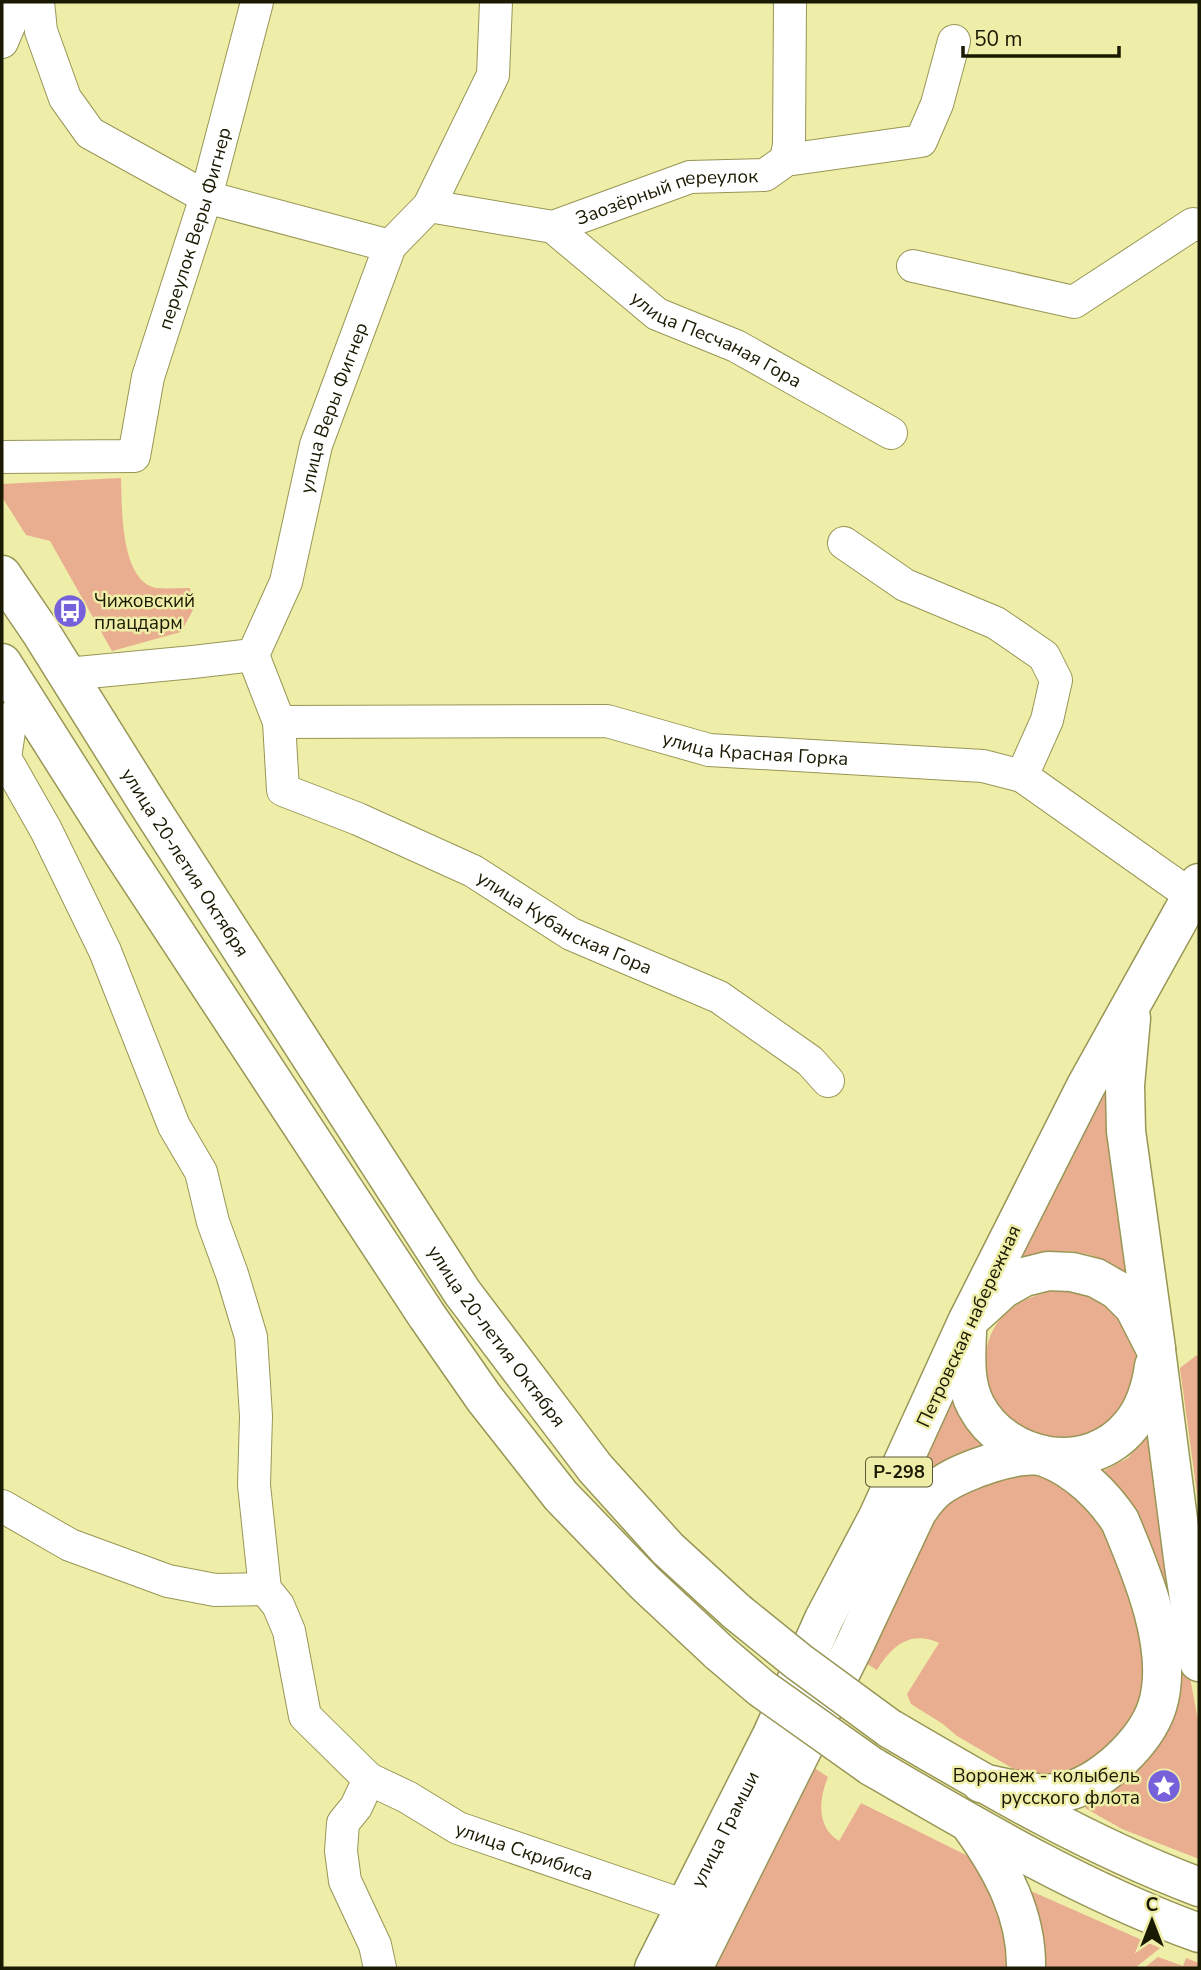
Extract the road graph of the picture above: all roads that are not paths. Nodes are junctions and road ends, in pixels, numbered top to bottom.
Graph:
1 (19, 2) edge
2 (38, 2) edge
3 (257, 2) edge
4 (496, 2) edge
5 (790, 2) edge
6 (954, 41) dead end
7 (2, 42) edge
8 (786, 160) junction
9 (206, 197) junction
10 (429, 206) junction
11 (1199, 225) edge
12 (553, 227) junction
13 (390, 246) junction
14 (913, 266) dead end
15 (891, 433) dead end
16 (2, 457) edge
17 (844, 543) dead end
18 (2, 575) edge
19 (253, 654) junction
20 (2, 663) edge
21 (67, 674) junction
22 (29, 705) junction
23 (279, 722) junction
24 (1022, 776) junction
25 (1196, 890) edge
26 (1132, 1006) junction
27 (828, 1081) dead end
28 (967, 1322) junction
29 (1156, 1350) junction
30 (1045, 1457) junction
31 (2, 1506) edge
32 (265, 1589) junction
33 (1199, 1662) edge
34 (794, 1688) joint
35 (369, 1779) junction
36 (981, 1783) junction
37 (969, 1823) junction
38 (1199, 1887) edge
39 (685, 1906) junction
40 (1199, 1933) edge
41 (380, 1968) edge
42 (654, 1968) edge
43 (693, 1968) edge
44 (1026, 1968) edge

1 - 7 street
2 - 9 street
3 - 9 street, переулок Веры Фигнер
4 - 10 street, улица Веры Фигнер
5 - 8 street
6 - 8 street, Заозёрный переулок
8 - 12 street, Заозёрный переулок
9 - 13 street
9 - 16 street, переулок Веры Фигнер
10 - 12 street, Заозёрный переулок
10 - 13 street, улица Веры Фигнер
11 - 14 street
12 - 15 street, улица Песчаная Гора
13 - 19 street, улица Веры Фигнер
17 - 24 street
18 - 21 main road, улица 20-летия Октября
19 - 21 street
19 - 23 street
20 - 22 main road
21 - 36 main road, улица 20-летия Октября, bridge
22 - 32 street
22 - 37 main road, bridge
23 - 24 street, улица Красная Горка
23 - 27 street, улица Кубанская Гора
24 - 25 street, улица Красная Горка
25 - 26 main road, Петровская набережная
26 - 28 main road, Петровская набережная
26 - 29 main road, Петровская набережная
28 - 29 main road, Р-298
28 - 30 main road
28 - 34 main road, Петровская набережная / Р-298
29 - 30 main road
29 - 33 main road, Р-298
30 - 36 main road
30 - 43 main road
31 - 32 street
32 - 35 street
34 - 39 main road, улица Грамши / Р-298
35 - 39 street, улица Скрибиса
35 - 41 street
36 - 38 main road, улица 20-летия Октября
37 - 40 main road
37 - 44 main road
39 - 42 main road, улица Грамши / Р-298

